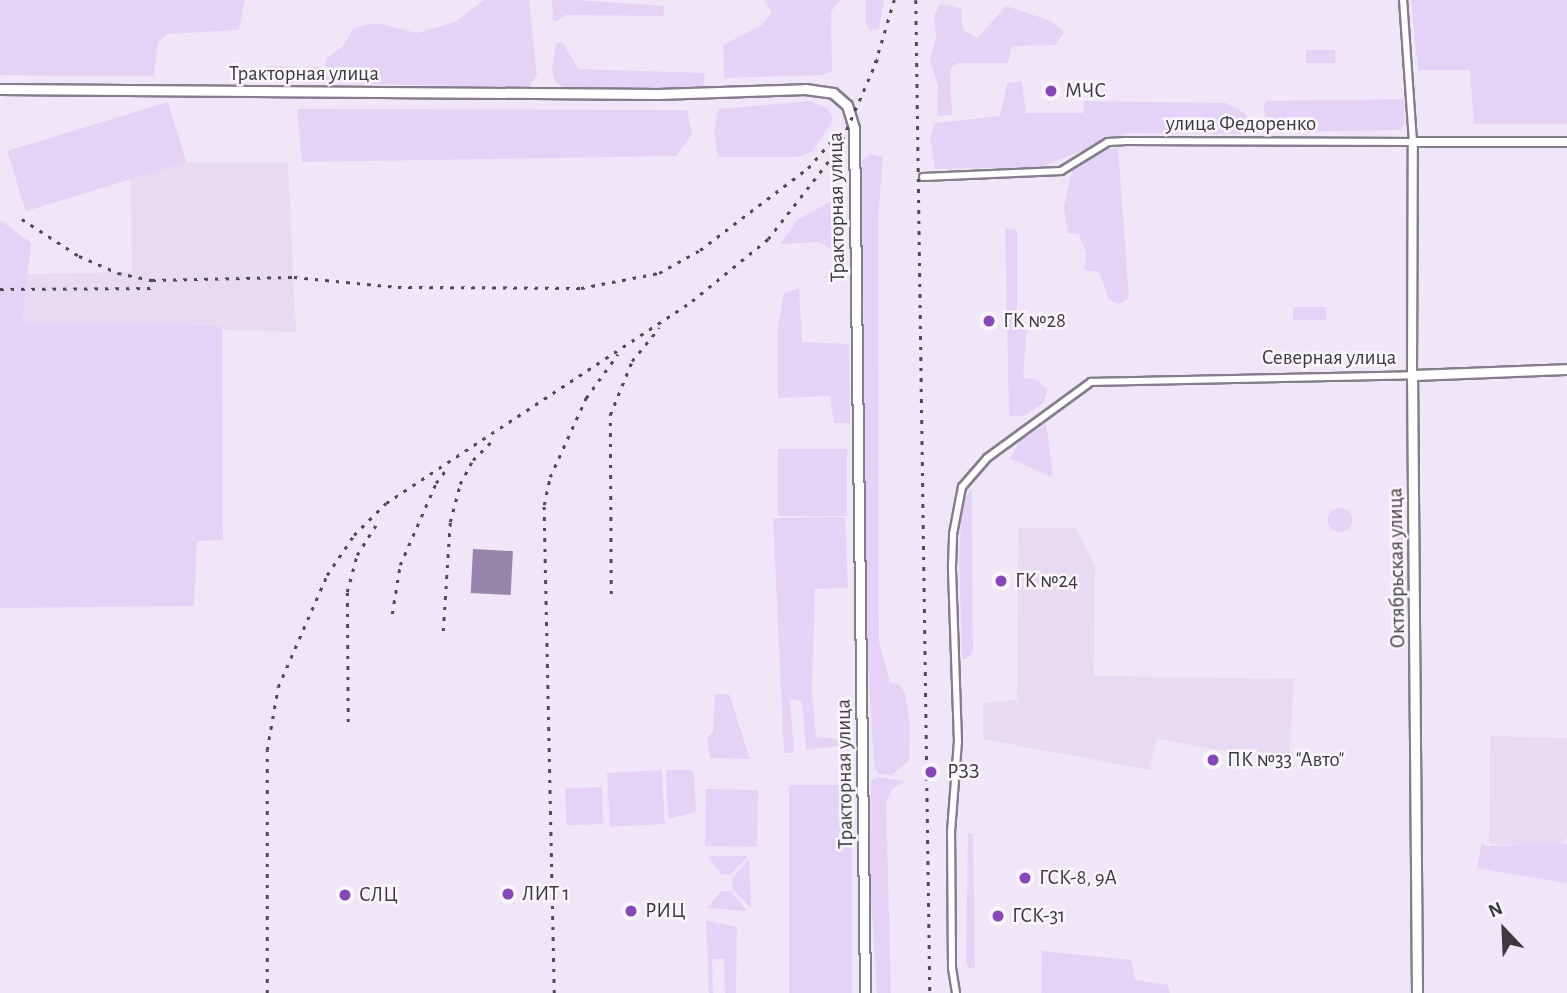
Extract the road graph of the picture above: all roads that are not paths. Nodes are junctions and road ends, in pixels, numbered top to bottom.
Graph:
1 (1403, 0) edge
2 (0, 89) edge
3 (1413, 142) junction
4 (1567, 142) edge
5 (923, 177) dead end
6 (1567, 369) edge
7 (1412, 376) junction
8 (865, 993) edge
9 (956, 993) edge
10 (1417, 993) edge

1 - 3 street
2 - 8 main road, Тракторная улица
3 - 4 street, улица Федоренко
3 - 5 street, улица Федоренко
3 - 7 street, Октябрьская улица
6 - 7 main road, Северная улица
7 - 9 street, Северная улица
7 - 10 main road, Октябрьская улица

